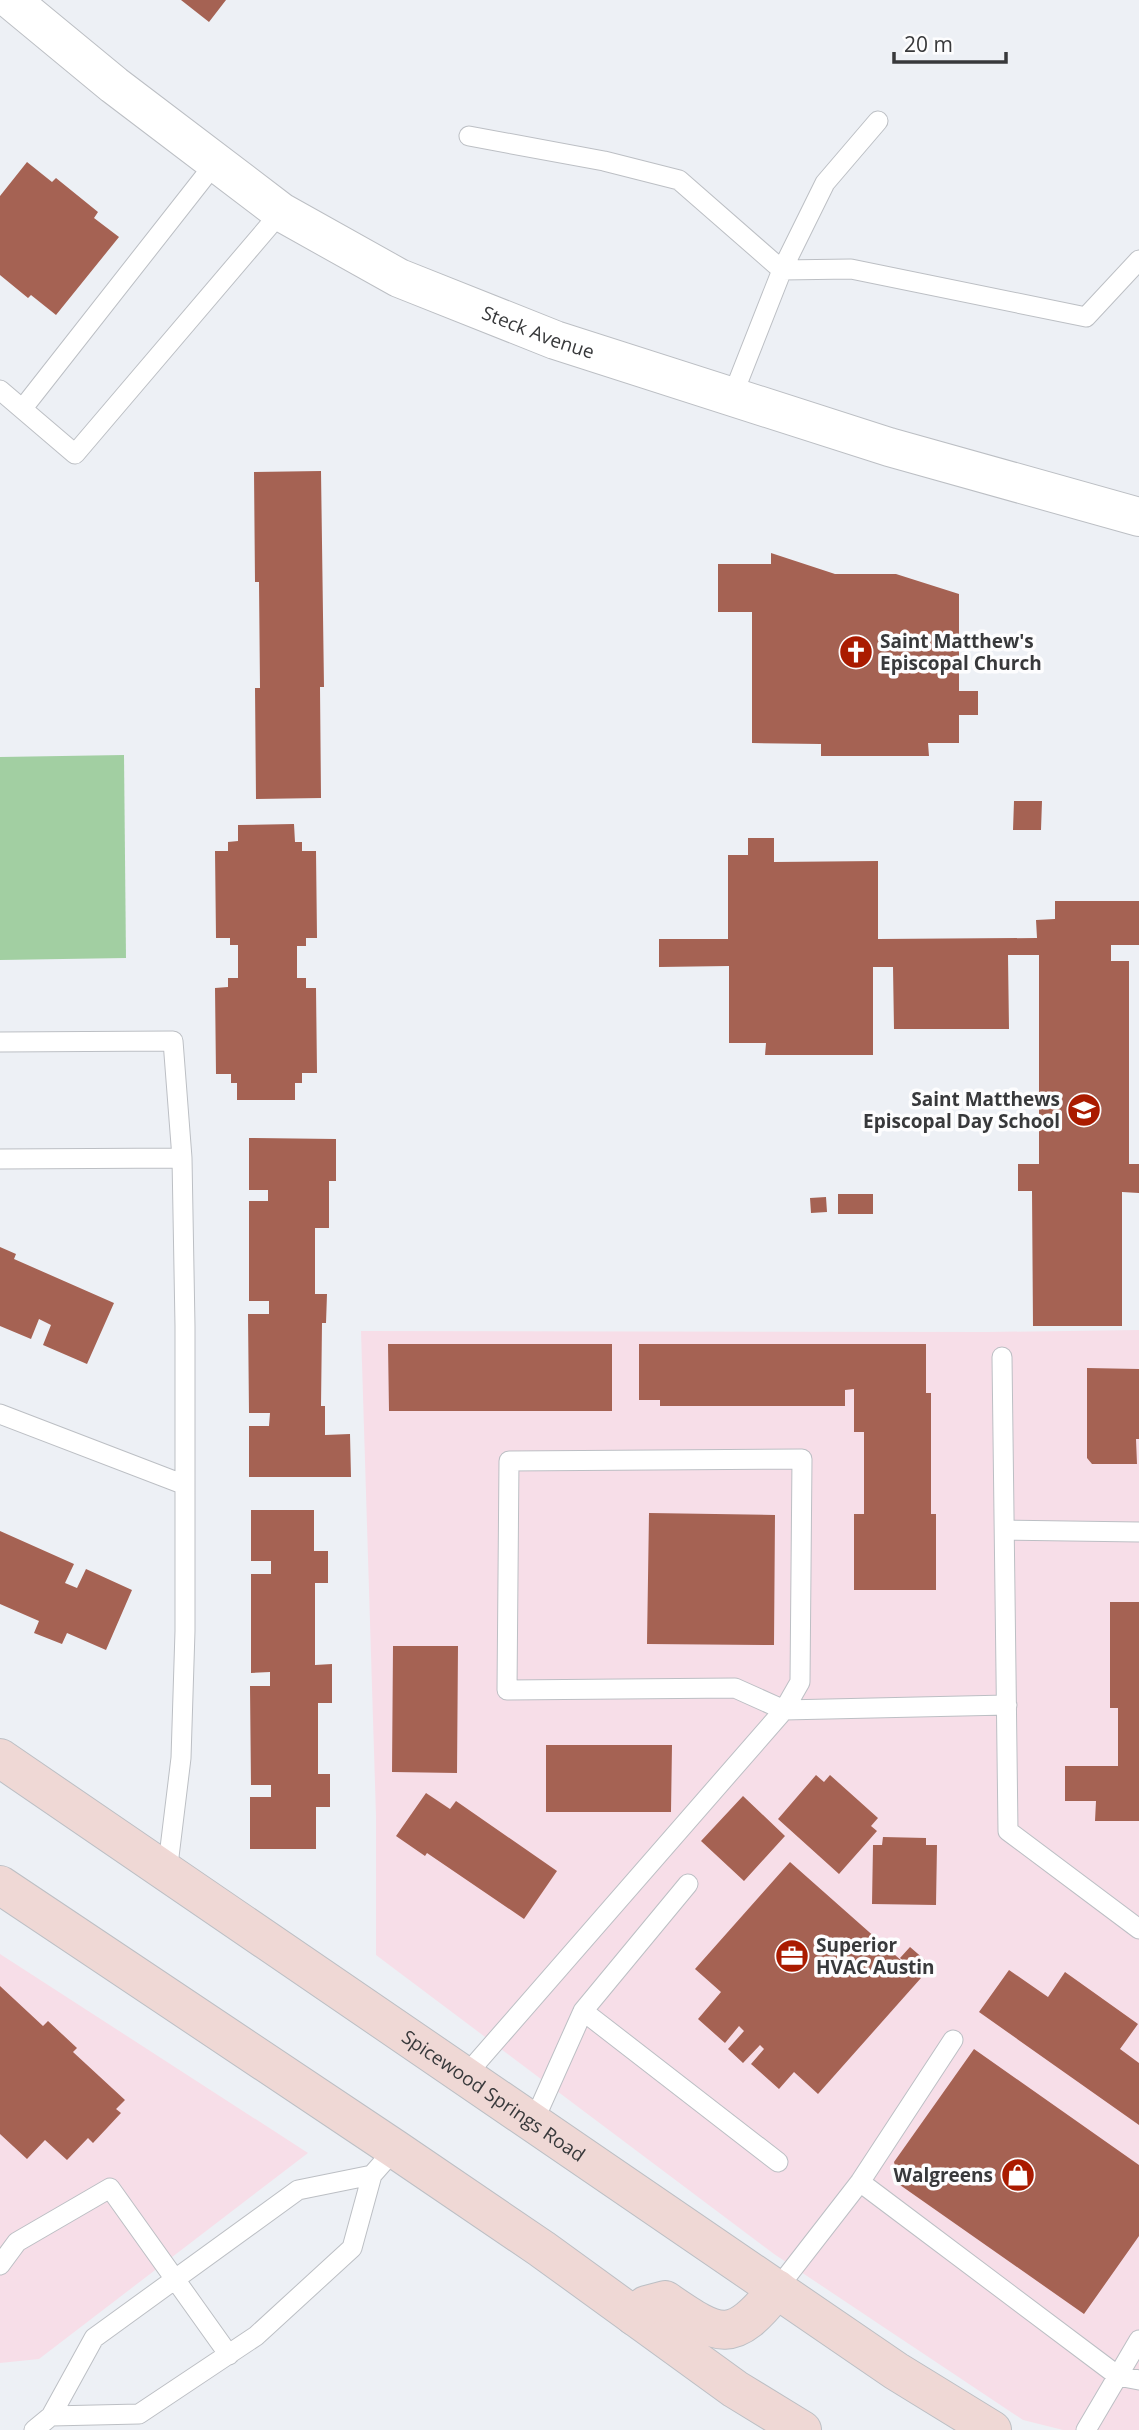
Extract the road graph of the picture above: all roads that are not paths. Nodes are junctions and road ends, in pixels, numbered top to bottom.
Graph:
1 (11, 0) edge
2 (878, 121) dead end
3 (470, 136) dead end
4 (216, 162) junction
5 (281, 212) junction
6 (1139, 260) edge
7 (782, 270) junction
8 (0, 390) edge
9 (732, 397) junction
10 (23, 408) junction
11 (1139, 517) edge
12 (0, 1042) edge
13 (0, 1158) edge
14 (182, 1158) junction
15 (1002, 1357) dead end
16 (0, 1415) edge
17 (185, 1485) junction
18 (1004, 1530) junction
19 (1139, 1532) edge
20 (1006, 1705) junction
21 (784, 1710) junction
22 (0, 1758) edge
23 (167, 1873) junction
24 (688, 1884) dead end
25 (0, 1885) edge
26 (1139, 1929) edge
27 (583, 2011) junction
28 (953, 2040) dead end
29 (464, 2076) junction
30 (534, 2123) junction
31 (384, 2162) junction
32 (778, 2162) dead end
33 (860, 2182) junction
34 (8, 2241) edge
35 (0, 2265) edge
36 (176, 2281) junction
37 (777, 2289) junction
38 (634, 2316) junction
39 (1139, 2340) edge
40 (229, 2355) junction
41 (1118, 2376) junction
42 (1139, 2380) edge
43 (51, 2416) junction
44 (34, 2430) edge
45 (802, 2430) edge
46 (992, 2430) edge
47 (1086, 2430) edge

1 - 4 street, Steck Avenue
2 - 7 lane
3 - 7 lane
4 - 5 street, Steck Avenue
4 - 10 lane
5 - 9 street, Steck Avenue
5 - 10 lane
6 - 7 lane
7 - 9 lane
8 - 10 lane
9 - 11 street, Steck Avenue
12 - 14 lane
13 - 14 lane
14 - 17 lane
15 - 18 lane
16 - 17 lane
17 - 23 lane
18 - 19 lane
18 - 20 lane
20 - 21 lane
20 - 26 lane
21 - 21 lane
21 - 29 lane
22 - 23 main road, Spicewood Springs Road
23 - 29 main road, Spicewood Springs Road
24 - 27 lane
25 - 31 main road
27 - 30 lane
27 - 32 lane
28 - 33 lane
29 - 30 main road, Spicewood Springs Road
30 - 37 main road, Spicewood Springs Road
31 - 36 lane
31 - 38 main road
31 - 40 lane
33 - 37 lane
33 - 41 lane
34 - 35 lane
34 - 36 lane
36 - 40 lane
36 - 43 lane
37 - 38 main road
37 - 46 main road, Spicewood Springs Road
38 - 45 main road
39 - 41 lane
40 - 43 lane
41 - 42 lane
41 - 47 lane
43 - 44 lane

